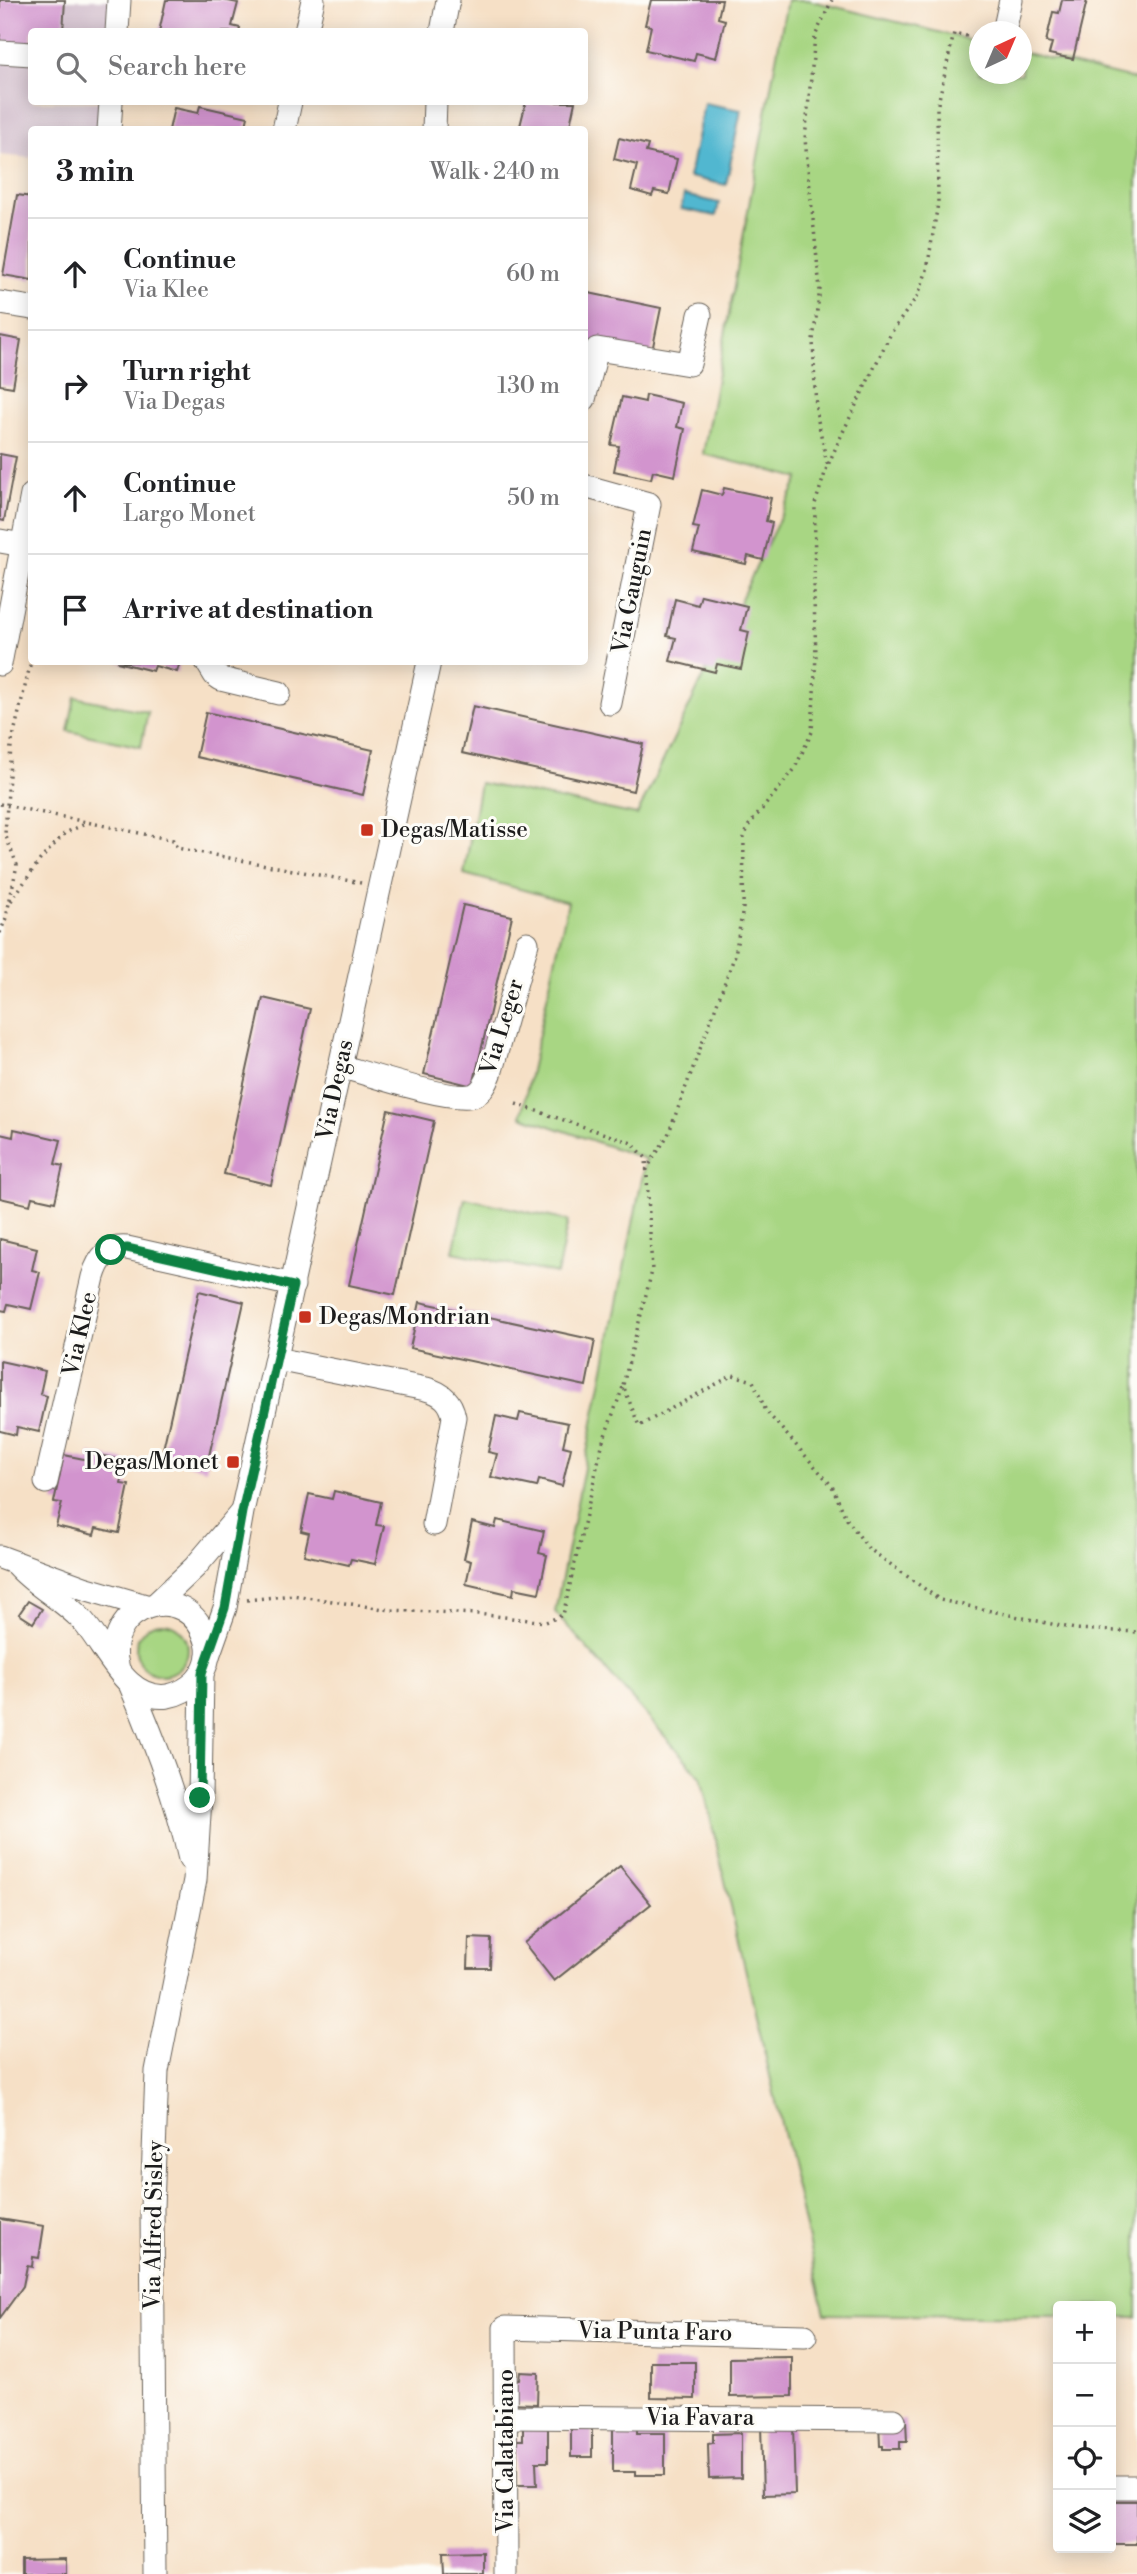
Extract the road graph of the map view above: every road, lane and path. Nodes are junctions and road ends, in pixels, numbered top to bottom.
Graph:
1 (119, 0) edge
2 (313, 0) edge
3 (448, 0) edge
4 (832, 0) edge
5 (1011, 0) edge
6 (1006, 21) edge
7 (117, 28) edge
8 (307, 28) edge
9 (443, 28) edge
10 (969, 37) edge
11 (0, 52) edge
12 (28, 54) edge
13 (111, 105) edge
14 (289, 105) edge
15 (435, 105) edge
16 (109, 126) edge
17 (285, 126) edge
18 (433, 126) edge
19 (0, 303) edge
20 (28, 307) edge
21 (700, 315) dead end
22 (588, 384) edge
23 (827, 467) junction
24 (588, 487) edge
25 (28, 517) edge
26 (0, 541) edge
27 (23, 545) junction
28 (0, 664) edge
29 (30, 665) edge
30 (209, 665) edge
31 (427, 665) edge
32 (279, 693) dead end
33 (610, 703) dead end
34 (0, 804) edge
35 (8, 806) junction
36 (89, 823) junction
37 (379, 886) junction
38 (9, 903) junction
39 (0, 933) edge
40 (527, 943) dead end
41 (340, 1066) junction
42 (516, 1104) dead end
43 (646, 1170) junction
44 (293, 1286) junction
45 (276, 1359) junction
46 (623, 1385) junction
47 (46, 1482) dead end
48 (242, 1512) junction
49 (434, 1524) dead end
50 (8, 1560) edge
51 (226, 1603) junction
52 (152, 1605) junction
53 (1137, 1632) edge
54 (205, 1665) junction
55 (124, 1677) junction
56 (195, 1880) junction
57 (505, 2328) joint
58 (806, 2336) dead end
59 (506, 2417) junction
60 (894, 2420) dead end
61 (1116, 2487) edge
62 (1137, 2487) edge
63 (155, 2574) edge
64 (506, 2574) edge

1 - 7 street
2 - 8 street
3 - 9 street
4 - 23 path
5 - 6 street
10 - 23 path
11 - 12 street
13 - 16 street
14 - 17 street
15 - 18 street
19 - 20 street
21 - 22 street
23 - 43 path
24 - 33 street, Via Gauguin
25 - 27 street
26 - 27 street
27 - 28 street
29 - 35 path
30 - 32 street
31 - 37 street, Via Degas
34 - 35 path
35 - 36 path
35 - 38 path
36 - 37 path
36 - 38 path
37 - 41 street, Via Degas
38 - 39 path
40 - 41 street, Via Leger
41 - 44 street, Via Degas
42 - 43 path
43 - 46 path
44 - 45 street, Via Degas
44 - 47 street, Via Klee
45 - 48 street, Via Degas
45 - 49 street
46 - 51 path
46 - 53 path
48 - 51 street, Via Degas
48 - 52 street, Via Degas
50 - 52 street
50 - 55 street
51 - 54 street, Via Degas
52 - 54 street
52 - 55 street
54 - 55 street
54 - 56 street, Via Alfred Sisley
55 - 56 street
56 - 63 street, Via Alfred Sisley
57 - 58 street, Via Punta Faro
57 - 59 street, Via Calatabiano
59 - 60 street, Via Favara
59 - 64 street, Via Calatabiano
61 - 62 street

